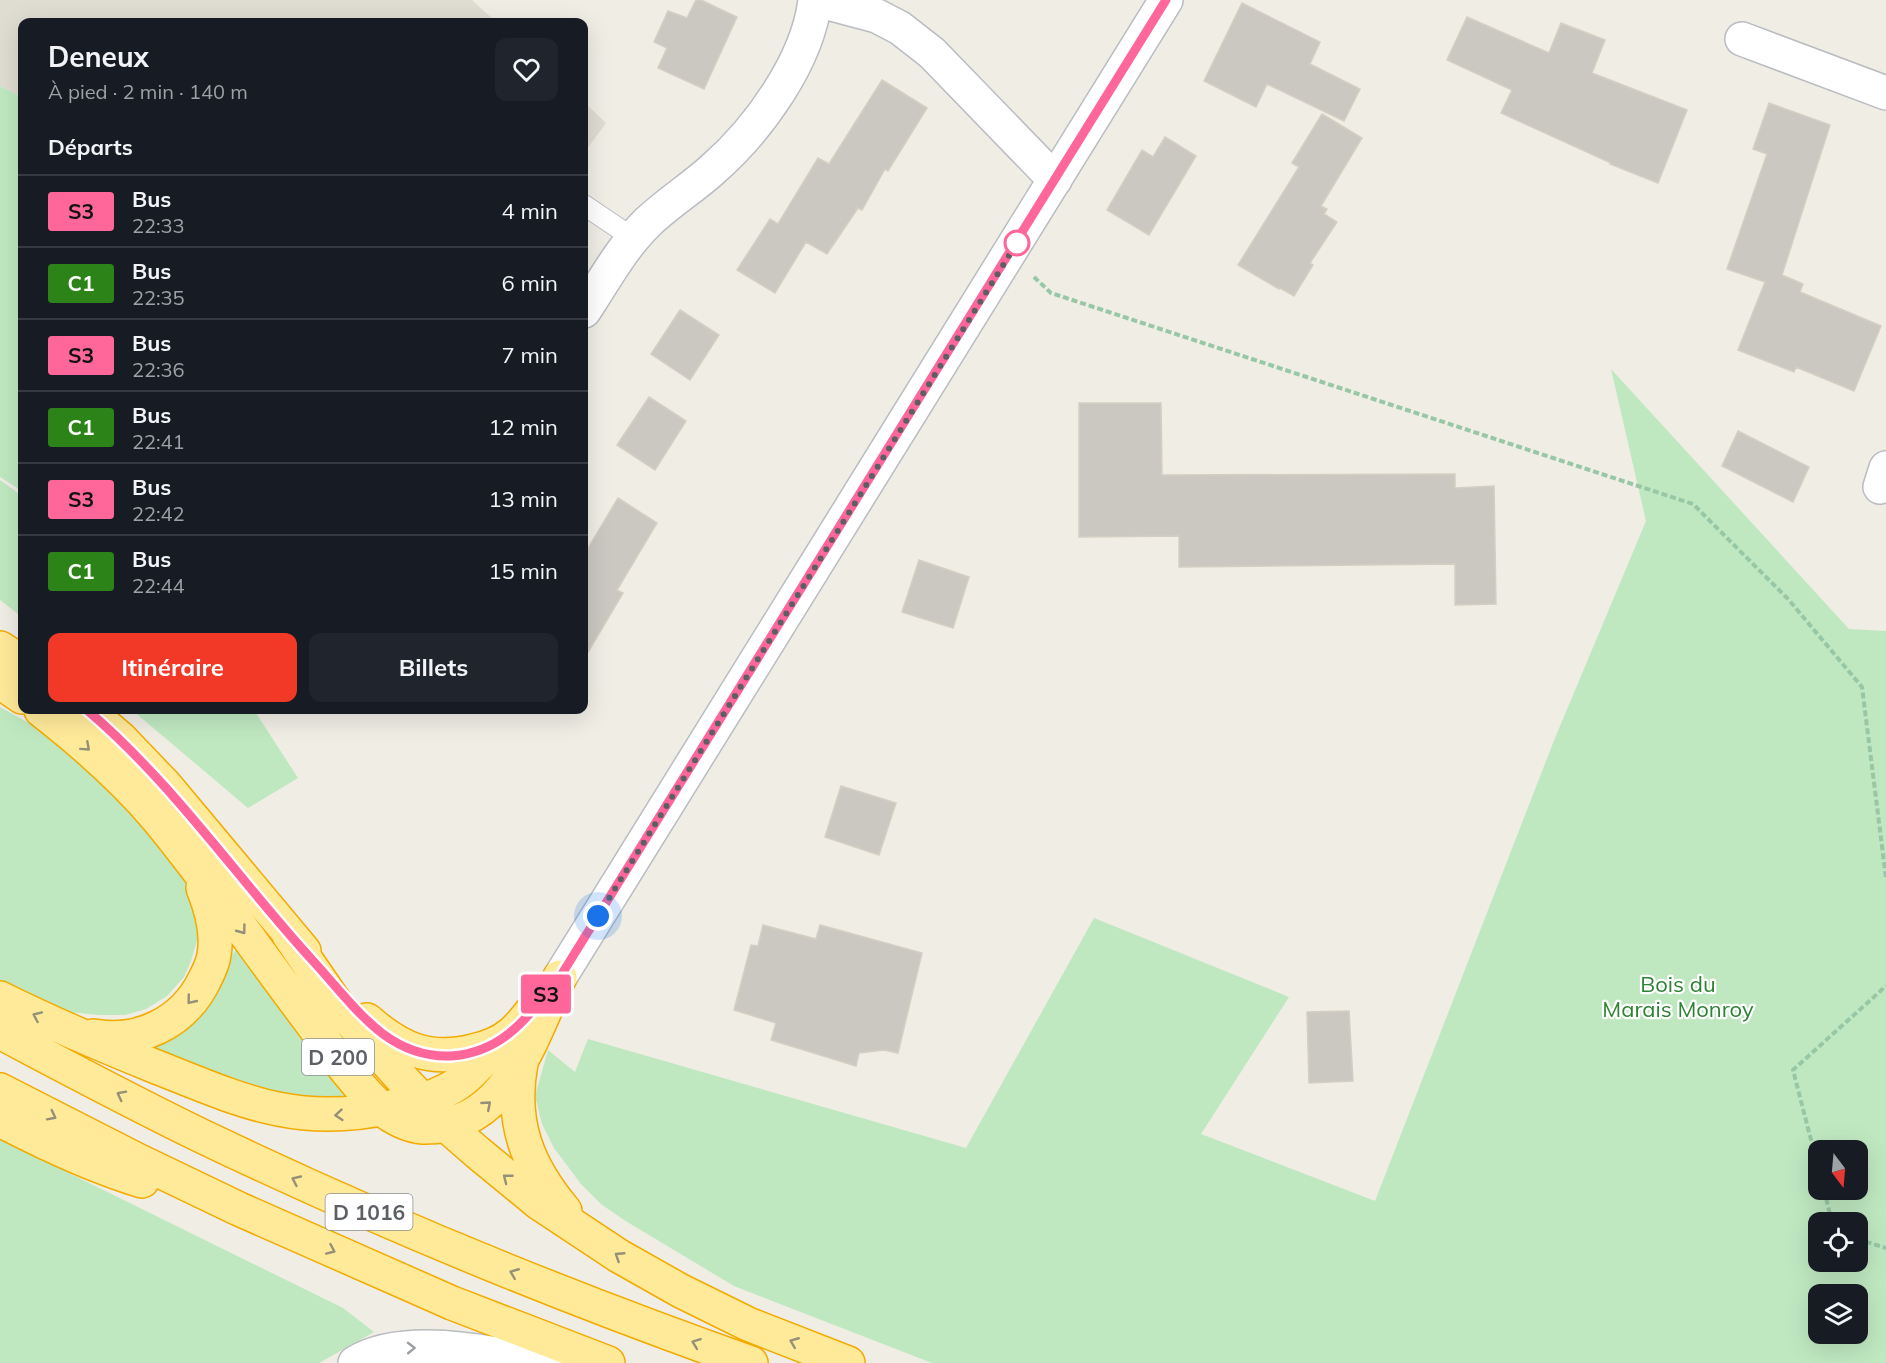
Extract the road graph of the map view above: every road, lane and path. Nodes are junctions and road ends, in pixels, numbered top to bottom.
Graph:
1 (816, 0) edge
2 (1166, 0) edge
3 (1742, 39) dead end
4 (1886, 93) edge
5 (1055, 180) junction
6 (588, 208) edge
7 (633, 238) junction
8 (1010, 254) junction
9 (588, 305) edge
10 (0, 648) edge
11 (18, 659) edge
12 (0, 682) edge
13 (18, 694) edge
14 (46, 714) edge
15 (91, 714) edge
16 (194, 867) junction
17 (1886, 878) edge
18 (289, 935) junction
19 (560, 977) joint
20 (1886, 986) edge
21 (0, 998) edge
22 (0, 1032) edge
23 (74, 1032) junction
24 (511, 1051) junction
25 (0, 1090) edge
26 (423, 1100) junction
27 (382, 1109) junction
28 (0, 1120) edge
29 (446, 1125) junction
30 (1811, 1140) edge
31 (239, 1209) junction
32 (590, 1236) junction
33 (1868, 1242) edge
34 (1886, 1248) edge
35 (355, 1363) edge
36 (550, 1363) edge
37 (608, 1363) edge
38 (751, 1363) edge
39 (848, 1363) edge

1 - 5 street
1 - 7 street
2 - 5 street
3 - 4 street
5 - 8 street
6 - 7 lane
7 - 9 street
8 - 17 path
8 - 19 street
10 - 11 highway
12 - 13 highway
14 -> 16 highway, D 200
15 - 18 highway, D 200
16 -> 23 highway
16 -> 27 highway, D 200
18 - 24 highway, D 200
18 - 26 highway, D 200
19 - 24 highway, D 200
20 - 30 path
23 -> 21 highway
38 -> 22 highway, D 1016
27 -> 23 highway
24 - 26 highway
29 -> 24 highway, D 200
24 - 32 highway, D 200
25 -> 31 highway, D 1016
26 - 27 highway
26 - 29 highway, D 200
27 - 29 highway, D 200
28 - 31 highway
32 -> 29 highway, D 200
31 -> 37 highway, D 1016
39 -> 32 highway, D 200
33 - 34 path
35 -> 36 street

